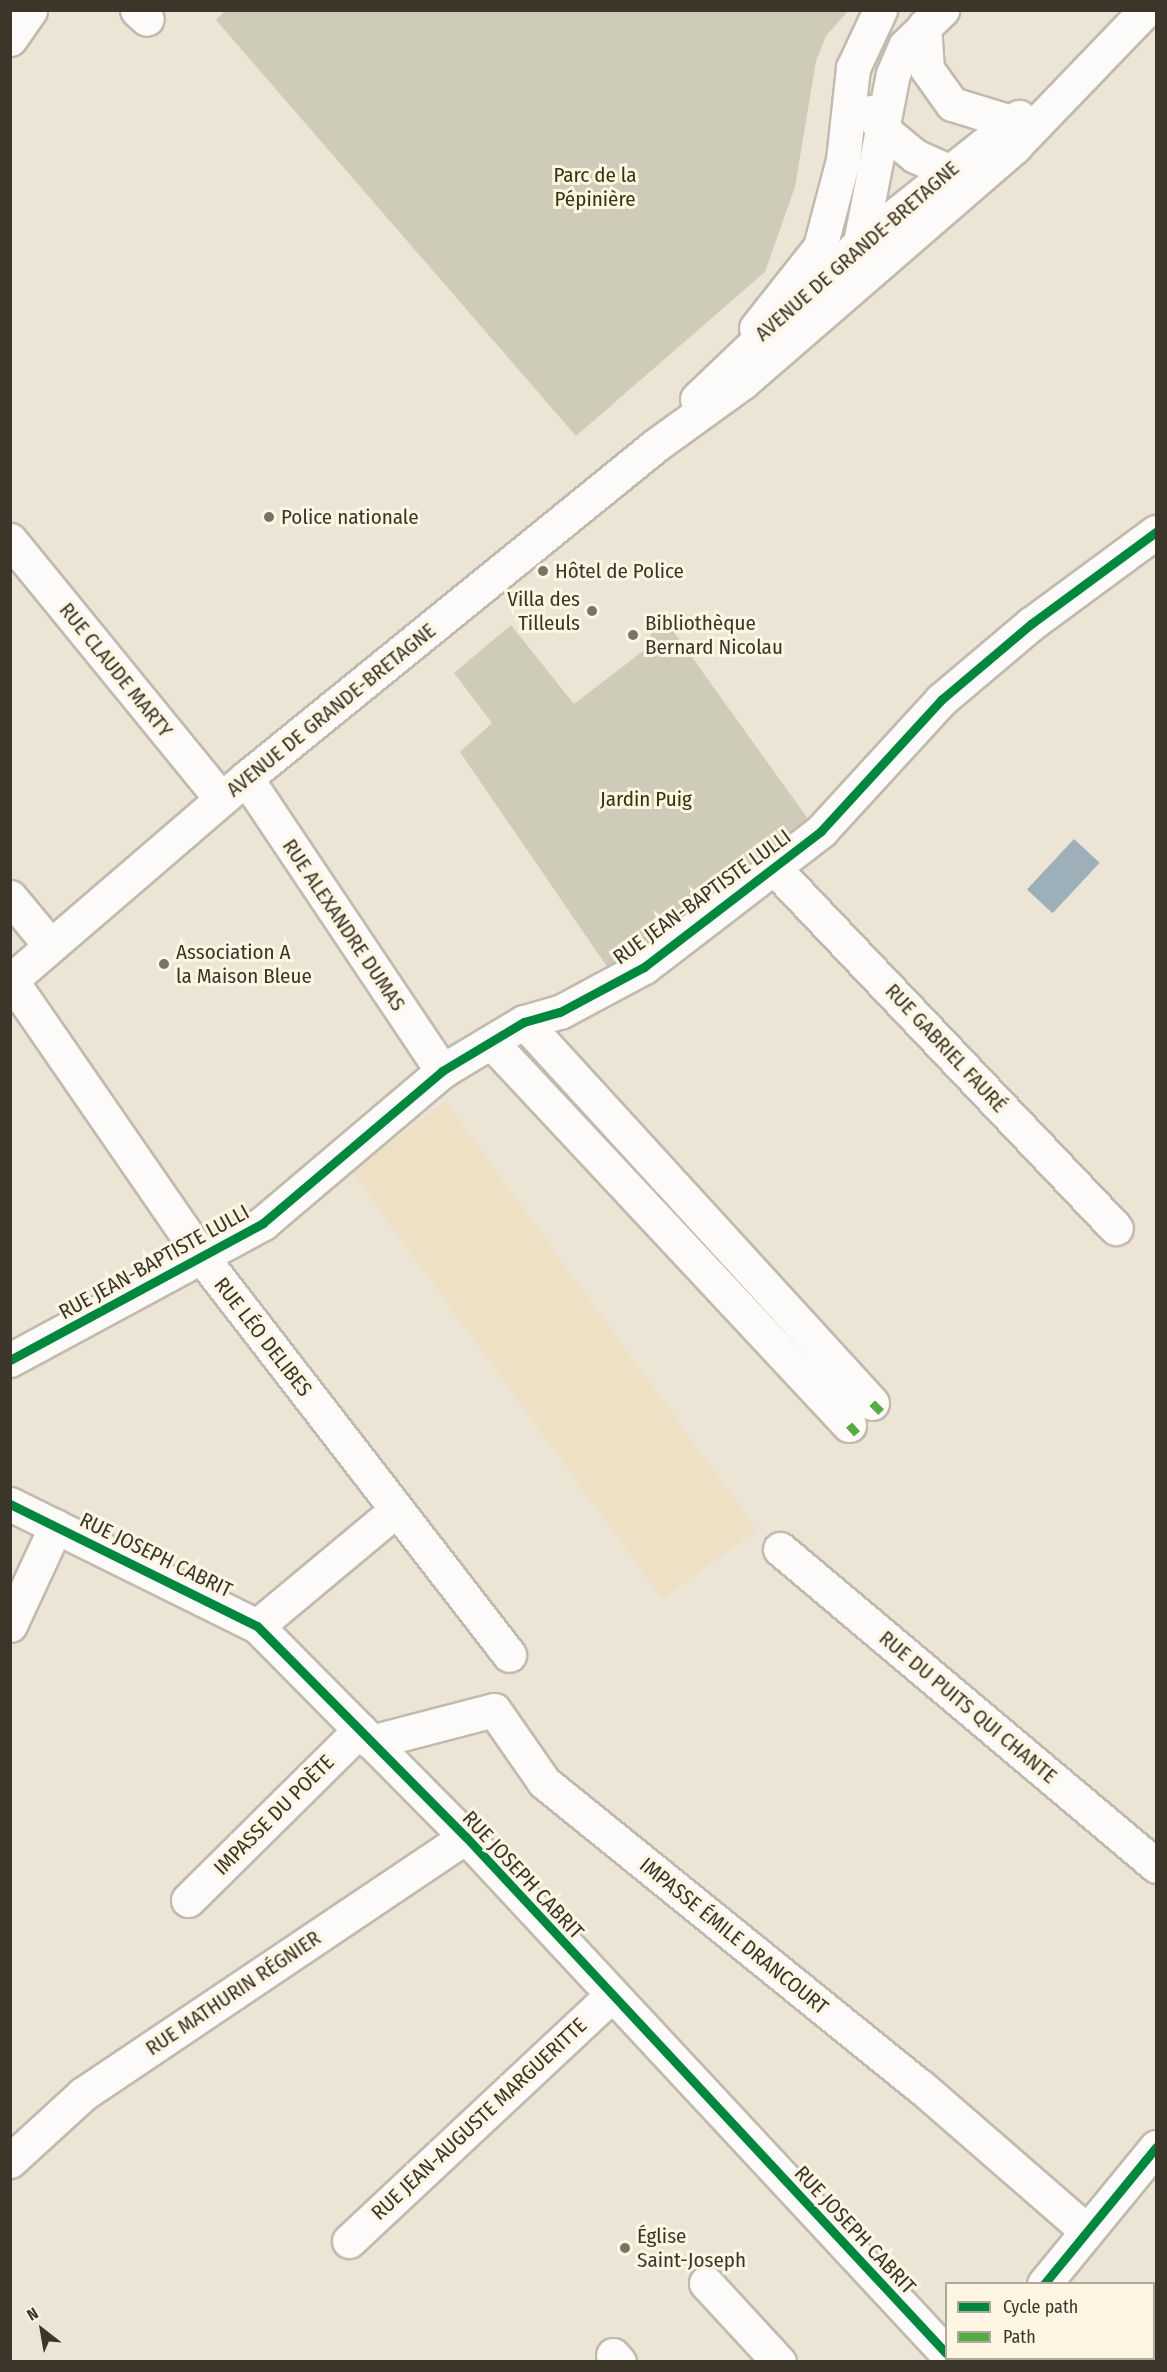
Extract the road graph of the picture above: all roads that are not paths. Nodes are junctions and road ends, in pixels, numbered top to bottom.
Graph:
1 (30, 10) edge
2 (880, 11) edge
3 (1149, 15) edge
4 (933, 18) edge
5 (10, 39) edge
6 (1078, 81) junction
7 (1011, 122) junction
8 (881, 128) junction
9 (947, 170) junction
10 (983, 174) junction
11 (860, 243) junction
12 (828, 306) junction
13 (729, 363) junction
14 (656, 445) junction
15 (1156, 532) edge
16 (10, 540) edge
17 (246, 778) junction
18 (221, 799) junction
19 (776, 868) junction
20 (10, 897) edge
21 (49, 944) junction
22 (11, 981) edge
23 (524, 1022) junction
24 (492, 1043) junction
25 (442, 1071) junction
26 (1116, 1228) dead end
27 (204, 1260) junction
28 (10, 1360) edge
29 (10, 1504) edge
30 (396, 1510) junction
31 (56, 1526) junction
32 (780, 1549) dead end
33 (10, 1625) edge
34 (257, 1626) junction
35 (508, 1655) dead end
36 (366, 1736) junction
37 (466, 1837) junction
38 (1156, 1866) edge
39 (188, 1900) dead end
40 (610, 1997) junction
41 (1156, 2147) edge
42 (10, 2161) edge
43 (1087, 2230) junction
44 (349, 2241) dead end
45 (1045, 2282) edge
46 (706, 2283) dead end
47 (945, 2352) edge
48 (779, 2361) edge

1 - 5 street
2 - 8 street
2 - 13 street
3 - 6 street, AVENUE DE GRANDE-BRETAGNE
4 - 7 street
4 - 8 street
6 - 7 street, AVENUE DE GRANDE-BRETAGNE
6 - 10 street, AVENUE DE GRANDE-BRETAGNE
7 - 9 street, AVENUE DE GRANDE-BRETAGNE
8 - 9 street
8 - 11 street
9 - 10 street
9 - 11 street, AVENUE DE GRANDE-BRETAGNE
10 - 12 street, AVENUE DE GRANDE-BRETAGNE
11 - 12 street
11 - 13 street, AVENUE DE GRANDE-BRETAGNE
12 - 14 street, AVENUE DE GRANDE-BRETAGNE
13 - 14 street, AVENUE DE GRANDE-BRETAGNE
14 - 17 street, AVENUE DE GRANDE-BRETAGNE
15 - 19 street, RUE JEAN-BAPTISTE LULLI
16 - 18 street, RUE CLAUDE MARTY
17 - 18 street, AVENUE DE GRANDE-BRETAGNE
17 - 25 street, RUE ALEXANDRE DUMAS
18 - 21 street, AVENUE DE GRANDE-BRETAGNE
19 - 23 street, RUE JEAN-BAPTISTE LULLI
19 - 26 street, RUE GABRIEL FAURÉ
20 - 21 street
21 - 22 street, AVENUE DE GRANDE-BRETAGNE
22 - 27 street, RUE LÉO DELIBES
23 - 24 street, RUE JEAN-BAPTISTE LULLI
23 - 24 street
24 - 25 street, RUE JEAN-BAPTISTE LULLI
25 - 27 street, RUE JEAN-BAPTISTE LULLI
27 - 28 street, RUE JEAN-BAPTISTE LULLI
27 - 30 street, RUE LÉO DELIBES
29 - 31 street, RUE JOSEPH CABRIT
30 - 34 street
30 - 35 street, RUE LÉO DELIBES
31 - 33 street
31 - 34 street, RUE JOSEPH CABRIT
32 - 38 street, RUE DU PUITS QUI CHANTE
34 - 36 street, RUE JOSEPH CABRIT
36 - 37 street, RUE JOSEPH CABRIT
36 - 39 street, IMPASSE DU POÈTE
36 - 43 street, IMPASSE ÉMILE DRANCOURT
37 - 40 street, RUE JOSEPH CABRIT
37 - 42 street, RUE MATHURIN RÉGNIER
40 - 44 street, RUE JEAN-AUGUSTE MARGUERITTE
40 - 47 street, RUE JOSEPH CABRIT
41 - 43 street
43 - 45 street
46 - 48 street

